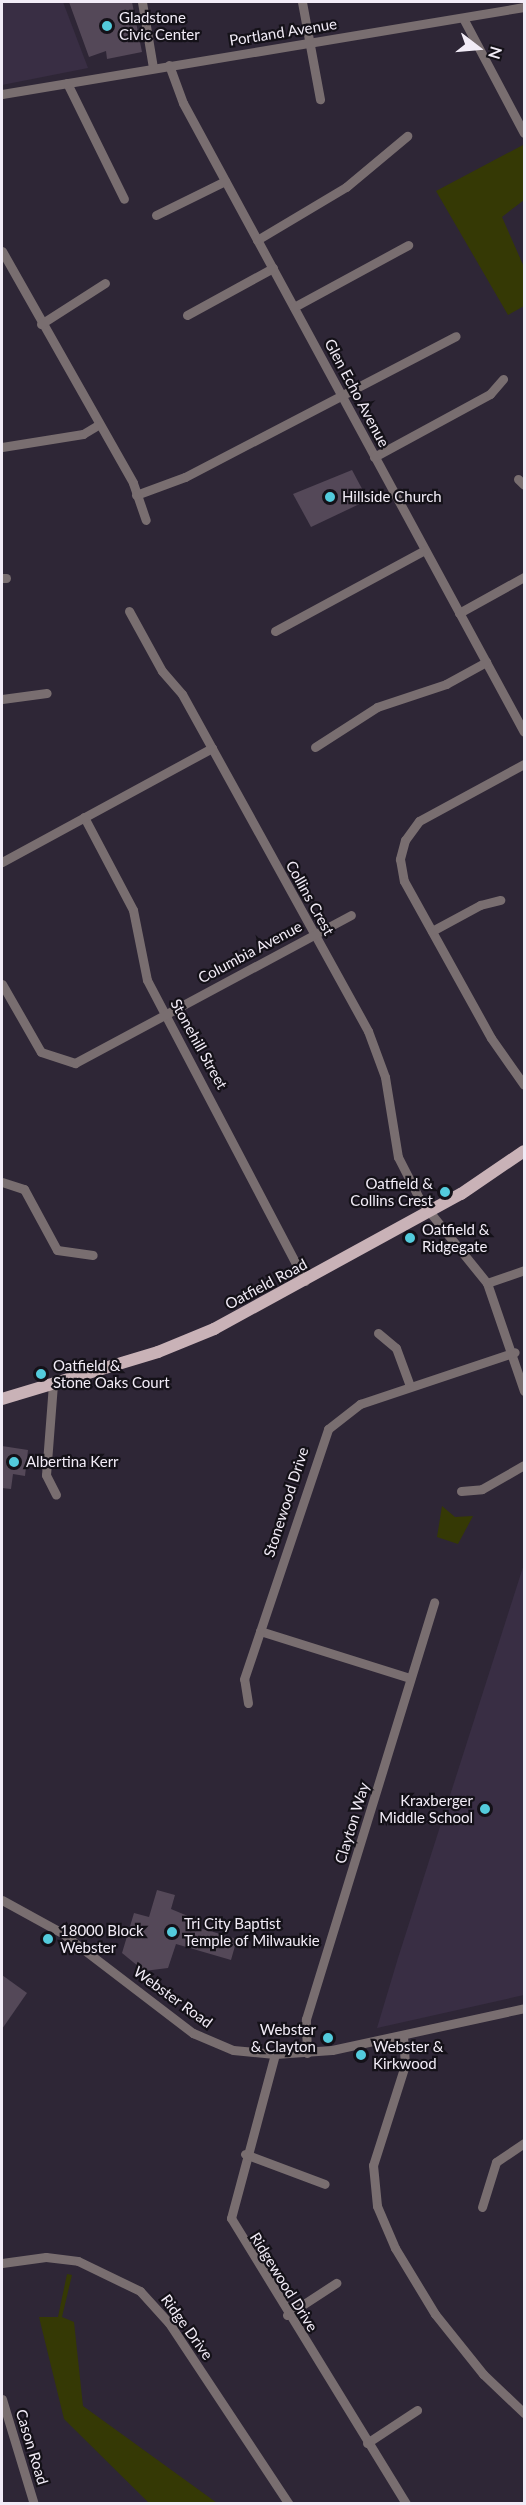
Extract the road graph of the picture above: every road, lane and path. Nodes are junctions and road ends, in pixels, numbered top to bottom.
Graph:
1 (142, 2) edge
2 (302, 2) edge
3 (519, 6) edge
4 (463, 18) junction
5 (310, 43) junction
6 (169, 65) junction
7 (153, 68) junction
8 (67, 83) junction
9 (2, 94) edge
10 (320, 99) dead end
11 (525, 132) edge
12 (407, 136) dead end
13 (225, 181) junction
14 (124, 199) dead end
15 (156, 216) dead end
16 (257, 240) junction
17 (408, 245) dead end
18 (2, 251) edge
19 (273, 268) junction
20 (105, 283) dead end
21 (294, 307) junction
22 (187, 315) dead end
23 (41, 324) junction
24 (456, 336) dead end
25 (503, 379) dead end
26 (342, 397) junction
27 (99, 425) junction
28 (2, 447) edge
29 (374, 457) junction
30 (136, 495) junction
31 (146, 520) dead end
32 (425, 550) junction
33 (525, 578) edge
34 (129, 611) dead end
35 (459, 613) junction
36 (275, 631) dead end
37 (486, 662) junction
38 (47, 693) dead end
39 (2, 699) edge
40 (521, 716) edge
41 (525, 732) edge
42 (315, 747) dead end
43 (212, 748) junction
44 (525, 764) edge
45 (84, 818) junction
46 (2, 862) edge
47 (500, 900) dead end
48 (351, 915) dead end
49 (432, 931) junction
50 (313, 935) junction
51 (2, 984) edge
52 (166, 1015) junction
53 (525, 1085) edge
54 (525, 1151) edge
55 (2, 1182) edge
56 (429, 1212) junction
57 (93, 1255) dead end
58 (525, 1270) edge
59 (305, 1281) junction
60 (488, 1283) junction
61 (378, 1334) dead end
62 (516, 1352) junction
63 (53, 1384) junction
64 (410, 1386) junction
65 (525, 1391) edge
66 (2, 1399) edge
67 (525, 1465) edge
68 (461, 1491) dead end
69 (56, 1495) dead end
70 (434, 1602) dead end
71 (260, 1631) junction
72 (410, 1678) junction
73 (248, 1703) dead end
74 (2, 1900) edge
75 (525, 2008) edge
76 (403, 2037) junction
77 (307, 2053) junction
78 (275, 2054) junction
79 (525, 2143) edge
80 (245, 2154) junction
81 (325, 2184) dead end
82 (482, 2207) dead end
83 (2, 2264) edge
84 (336, 2283) dead end
85 (287, 2315) junction
86 (2, 2399) edge
87 (417, 2410) dead end
88 (525, 2413) edge
89 (367, 2443) junction
90 (30, 2500) edge
91 (289, 2504) edge
92 (406, 2504) edge

1 - 7 street
2 - 5 street
3 - 4 street, Portland Avenue
4 - 5 street, Portland Avenue
4 - 11 street
5 - 6 street, Portland Avenue
5 - 10 street
6 - 7 street, Portland Avenue
6 - 13 street, Glen Echo Avenue
7 - 8 street, Portland Avenue
8 - 9 street, Portland Avenue
8 - 14 street
12 - 16 street
13 - 15 street
13 - 16 street, Glen Echo Avenue
16 - 19 street, Glen Echo Avenue
17 - 21 street
18 - 23 street
19 - 21 street, Glen Echo Avenue
19 - 22 street
20 - 23 street
21 - 26 street, Glen Echo Avenue
23 - 27 street
24 - 26 street
25 - 29 street
26 - 29 street, Glen Echo Avenue
26 - 30 street
27 - 28 street
27 - 30 street
29 - 32 street, Glen Echo Avenue
30 - 31 street
32 - 35 street, Glen Echo Avenue
32 - 36 street
33 - 35 street
34 - 43 street, Collins Crest
35 - 37 street, Glen Echo Avenue
37 - 40 street, Glen Echo Avenue
37 - 42 street
38 - 39 street
40 - 41 street, Glen Echo Avenue
43 - 45 street
43 - 50 street, Collins Crest
44 - 49 street
45 - 46 street
45 - 52 street, Stonehill Street
47 - 49 street
48 - 50 street, Columbia Avenue
49 - 53 street
50 - 52 street, Columbia Avenue
50 - 56 street, Collins Crest
51 - 52 street, Columbia Avenue
52 - 59 street, Stonehill Street
54 - 56 main road, Oatfield Road
55 - 57 street
56 - 59 main road, Oatfield Road
56 - 60 street, Collins Crest
58 - 60 street
59 - 63 main road, Oatfield Road
60 - 62 street, Collins Crest
61 - 64 street
62 - 64 street, Stonewood Drive
62 - 65 street, Collins Crest
63 - 66 main road, Oatfield Road
63 - 69 street
64 - 71 street, Stonewood Drive
67 - 68 street
70 - 72 street, Clayton Way
71 - 72 street
71 - 73 street, Stonewood Drive
72 - 77 street, Clayton Way
74 - 78 street, Webster Road
75 - 76 street, Webster Road
76 - 77 street, Webster Road
76 - 88 street
77 - 78 street, Webster Road
78 - 80 street, Ridgewood Drive
79 - 82 street
80 - 81 street
80 - 85 street, Ridgewood Drive
83 - 91 street, Ridge Drive
84 - 85 street
85 - 89 street, Ridgewood Drive
86 - 90 street, Cason Road
87 - 89 street
89 - 92 street, Ridgewood Drive

